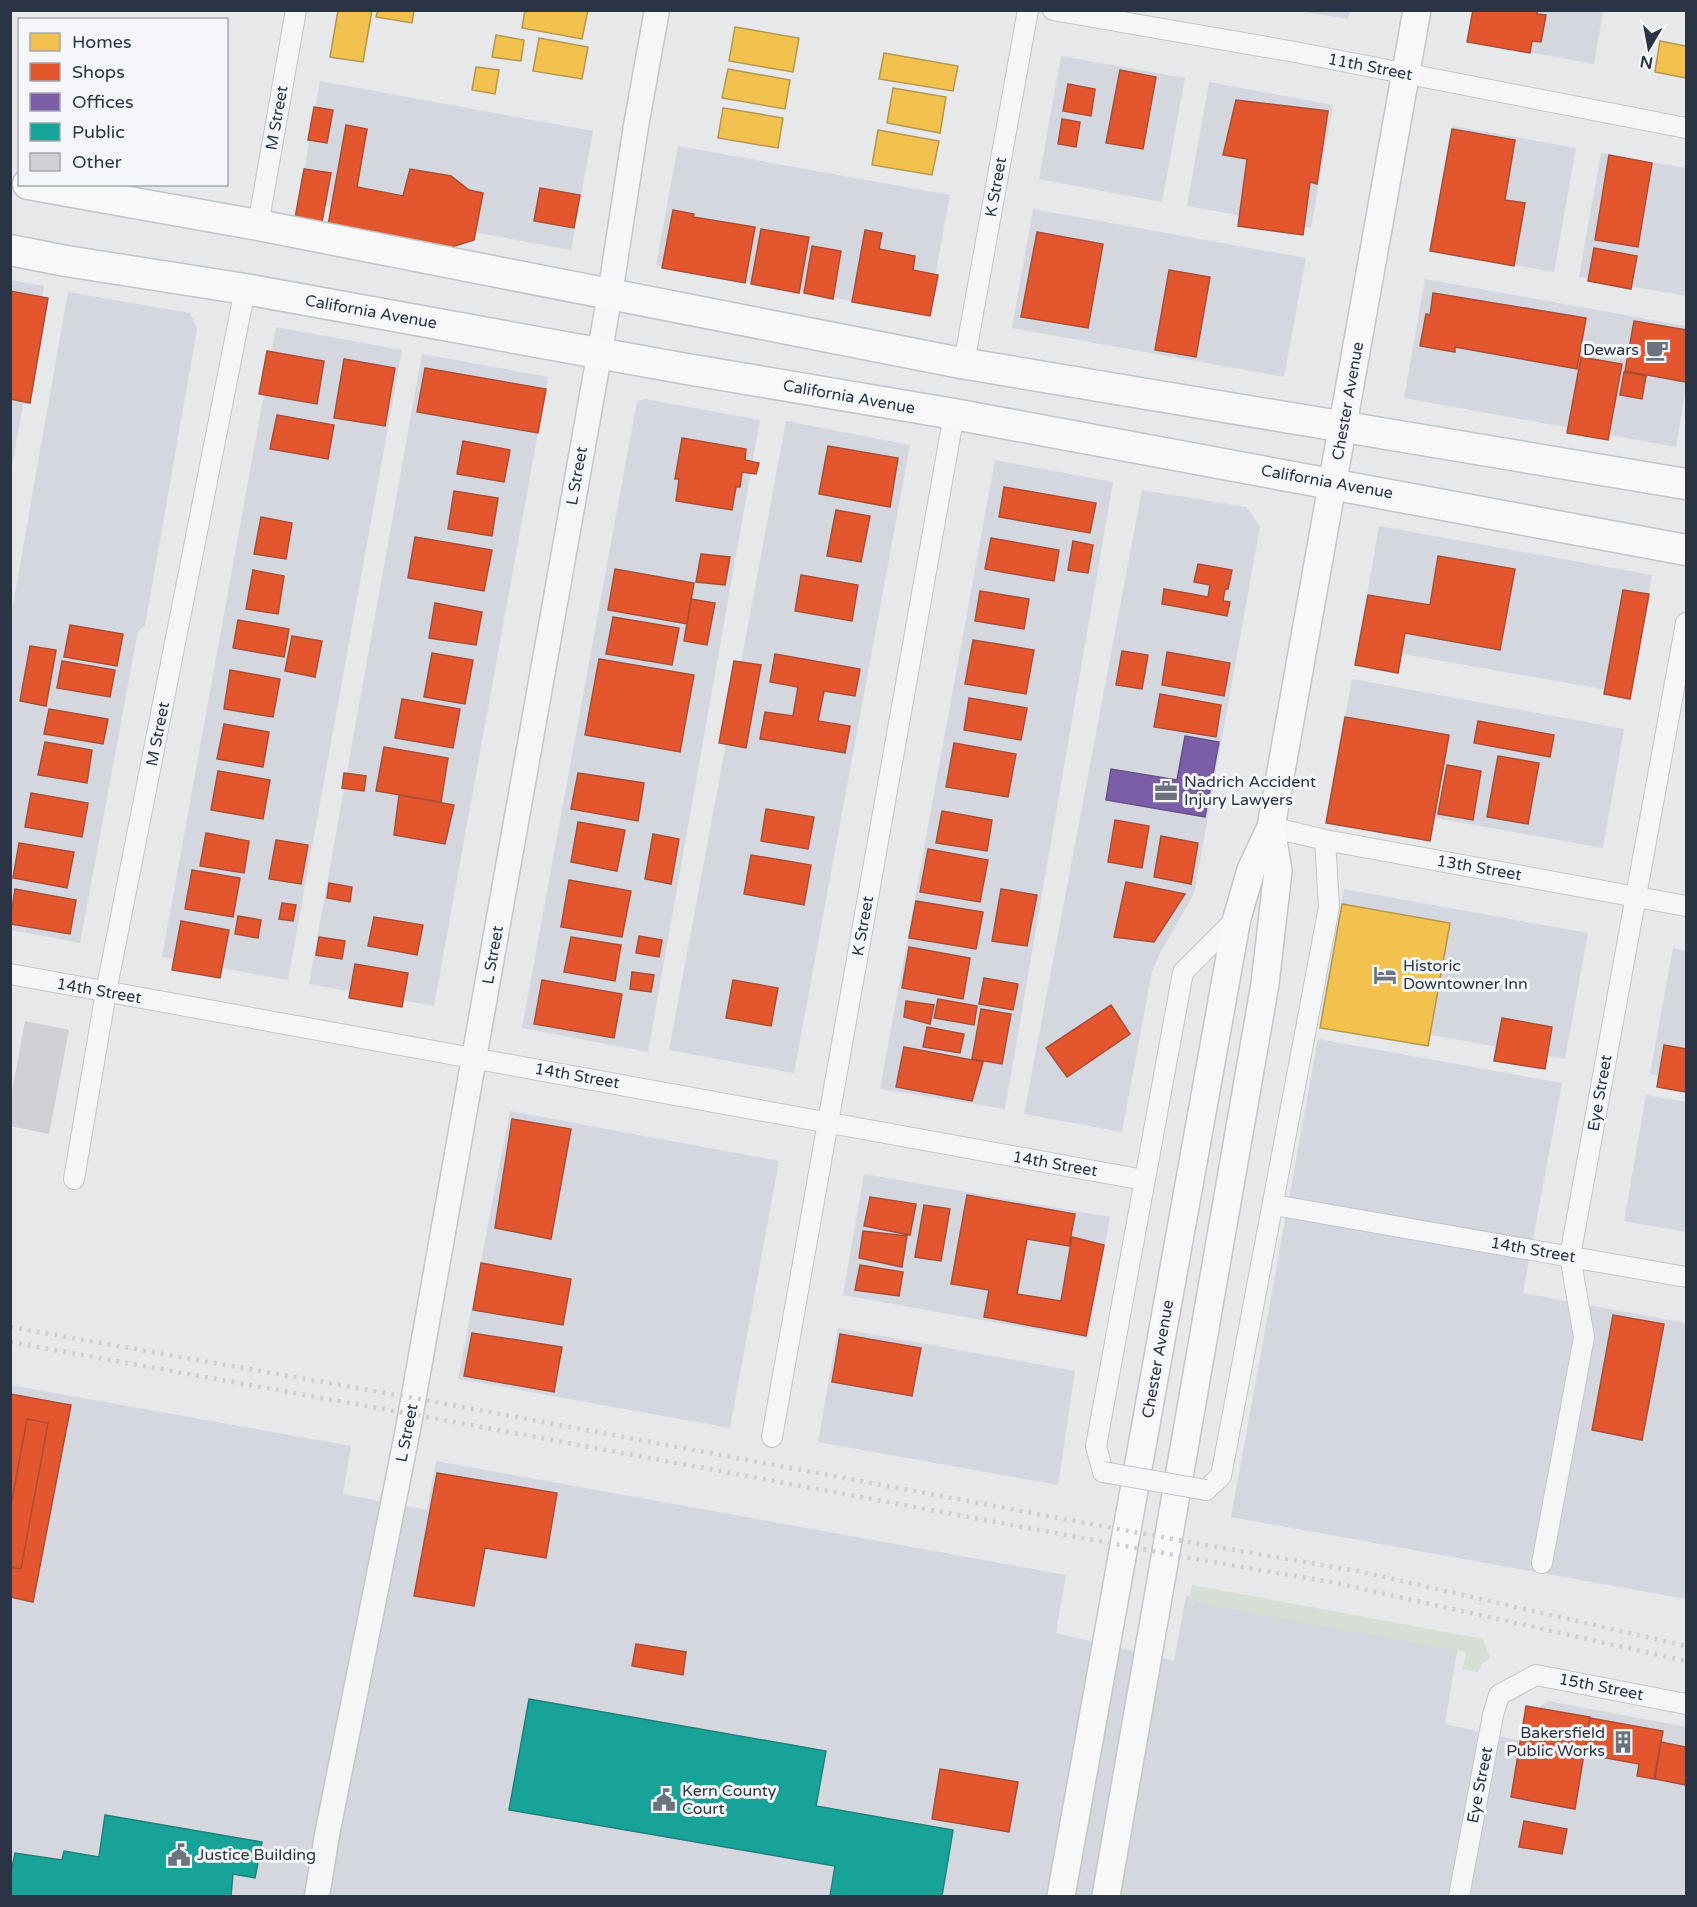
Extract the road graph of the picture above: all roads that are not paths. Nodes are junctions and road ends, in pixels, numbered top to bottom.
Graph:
1 (296, 10) edge
2 (657, 10) edge
3 (1028, 10) edge
4 (1053, 10) edge
5 (1417, 10) edge
6 (1407, 74) junction
7 (1686, 128) edge
8 (39, 186) edge
9 (258, 225) junction
10 (10, 250) edge
11 (245, 289) junction
12 (610, 294) junction
13 (600, 352) junction
14 (964, 363) junction
15 (954, 414) junction
16 (1343, 426) junction
17 (1333, 483) junction
18 (1686, 484) edge
19 (1686, 550) edge
20 (1686, 623) edge
21 (1271, 827) junction
22 (1325, 840) junction
23 (1637, 897) junction
24 (1686, 906) edge
25 (1237, 918) junction
26 (10, 974) edge
27 (106, 992) junction
28 (474, 1058) junction
29 (829, 1122) junction
30 (74, 1179) dead end
31 (1144, 1180) junction
32 (1274, 1205) junction
33 (1570, 1256) junction
34 (1686, 1277) edge
35 (772, 1437) dead end
36 (1542, 1563) dead end
37 (1518, 1684) joint
38 (1686, 1704) edge
39 (317, 1896) edge
40 (1061, 1896) edge
41 (1106, 1896) edge
42 (1459, 1896) edge

1 - 9 street, M Street
2 - 12 street, L Street
3 - 14 street, K Street
4 - 6 street, 11th Street
5 - 6 main road, Chester Avenue
6 - 7 street, 11th Street
6 - 16 main road, Chester Avenue
8 - 9 main road
9 - 12 main road
10 - 11 main road, California Avenue
11 - 13 main road, California Avenue
11 - 27 street, M Street
12 - 13 street, L Street
12 - 14 main road
13 - 15 main road, California Avenue
13 - 28 street, L Street
14 - 16 main road
15 - 17 main road, California Avenue
15 - 29 street, K Street
16 - 17 main road, Chester Avenue
16 - 18 main road
17 - 19 main road, California Avenue
17 - 21 main road, Chester Avenue
20 - 23 street, Eye Street
21 - 22 street, 13th Street
21 - 25 main road, Chester Avenue
21 - 41 main road, Chester Avenue
22 - 23 street, 13th Street
22 - 32 street
23 - 24 street, 13th Street
23 - 33 street, Eye Street
25 - 31 street
25 - 40 main road, Chester Avenue
26 - 27 street, 14th Street
27 - 28 street, 14th Street
27 - 30 street, M Street
28 - 29 street, 14th Street
28 - 39 street, L Street
29 - 31 street, 14th Street
29 - 35 street, K Street
31 - 32 street, bridge
32 - 33 street, 14th Street
33 - 34 street, 14th Street
33 - 36 street, Eye Street
37 - 38 street, 15th Street
37 - 42 street, Eye Street

